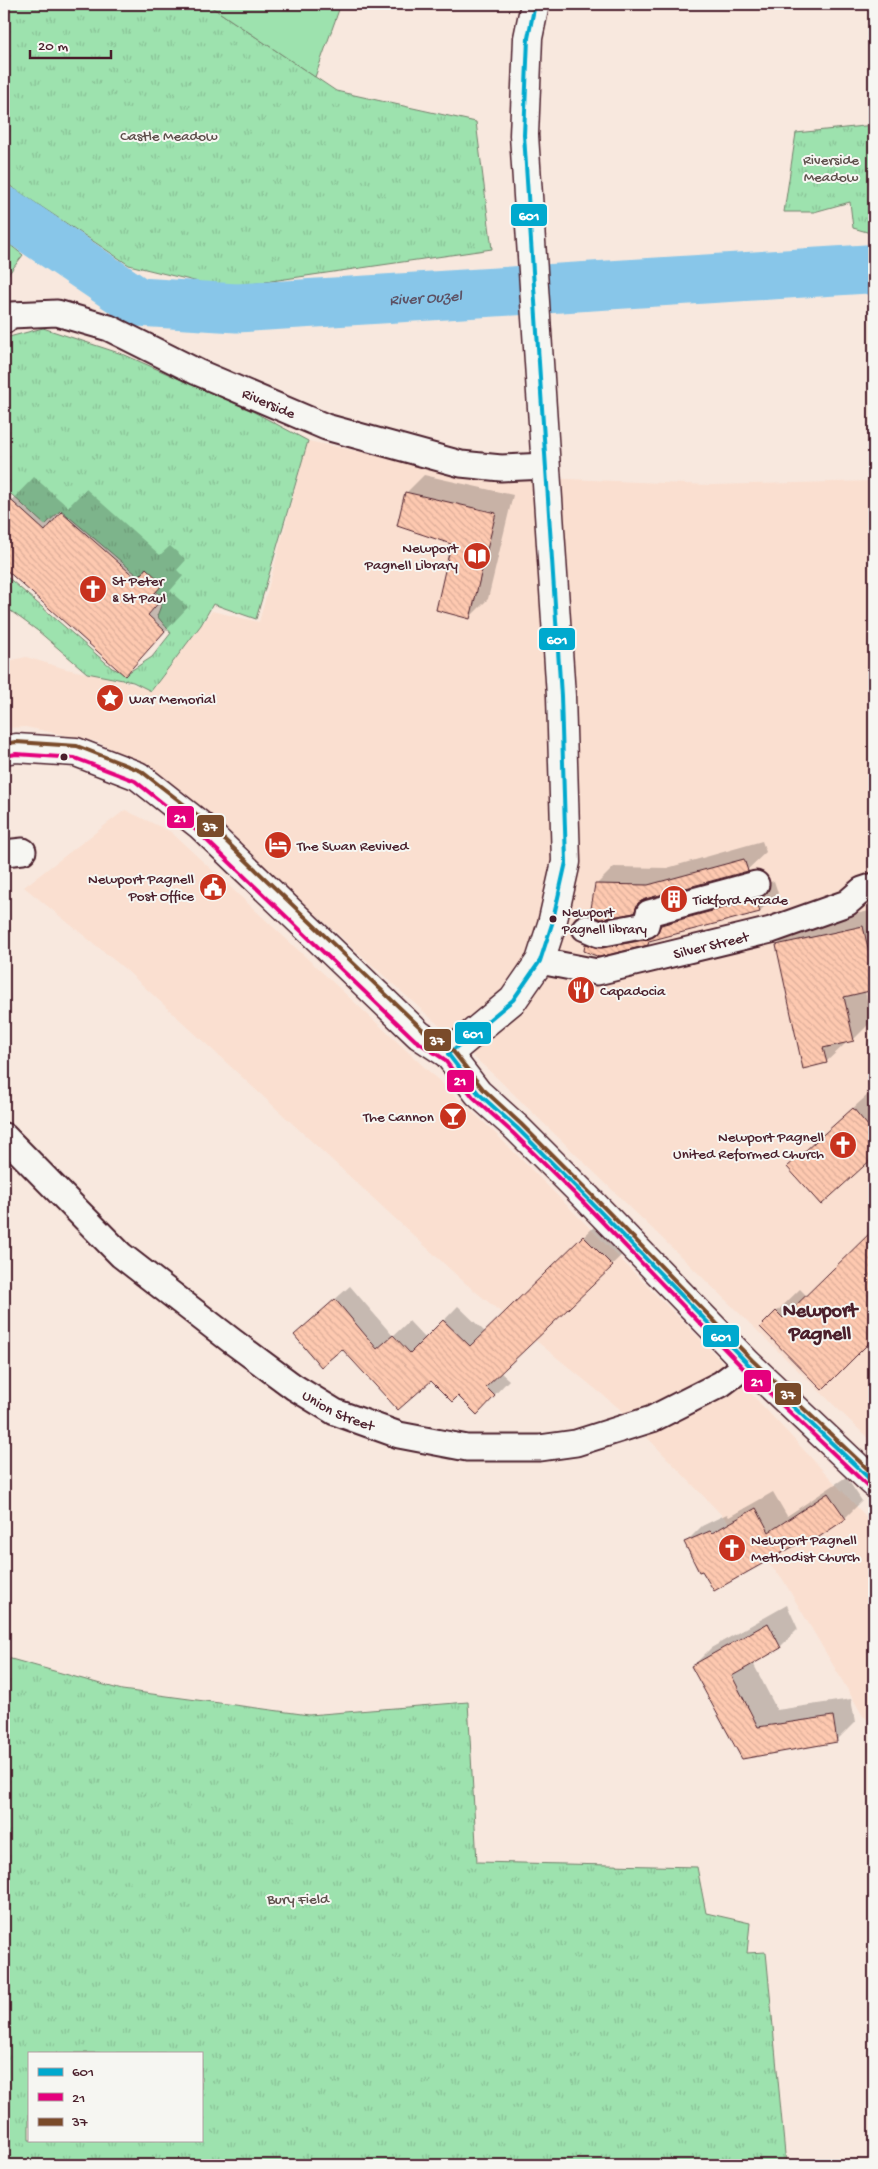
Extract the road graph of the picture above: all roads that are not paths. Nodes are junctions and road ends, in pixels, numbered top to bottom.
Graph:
1 (534, 4) edge
2 (4, 321) edge
3 (546, 466) junction
4 (4, 750) edge
5 (756, 884) dead end
6 (868, 888) edge
7 (585, 928) dead end
8 (540, 960) junction
9 (448, 1054) junction
10 (4, 1136) edge
11 (748, 1364) junction
12 (874, 1483) edge

1 - 3 main road
2 - 3 street, Riverside
3 - 8 main road
4 - 9 main road
5 - 7 street
6 - 8 street, Silver Street
8 - 9 main road
9 - 11 main road
10 - 11 street, Union Street
11 - 12 main road

